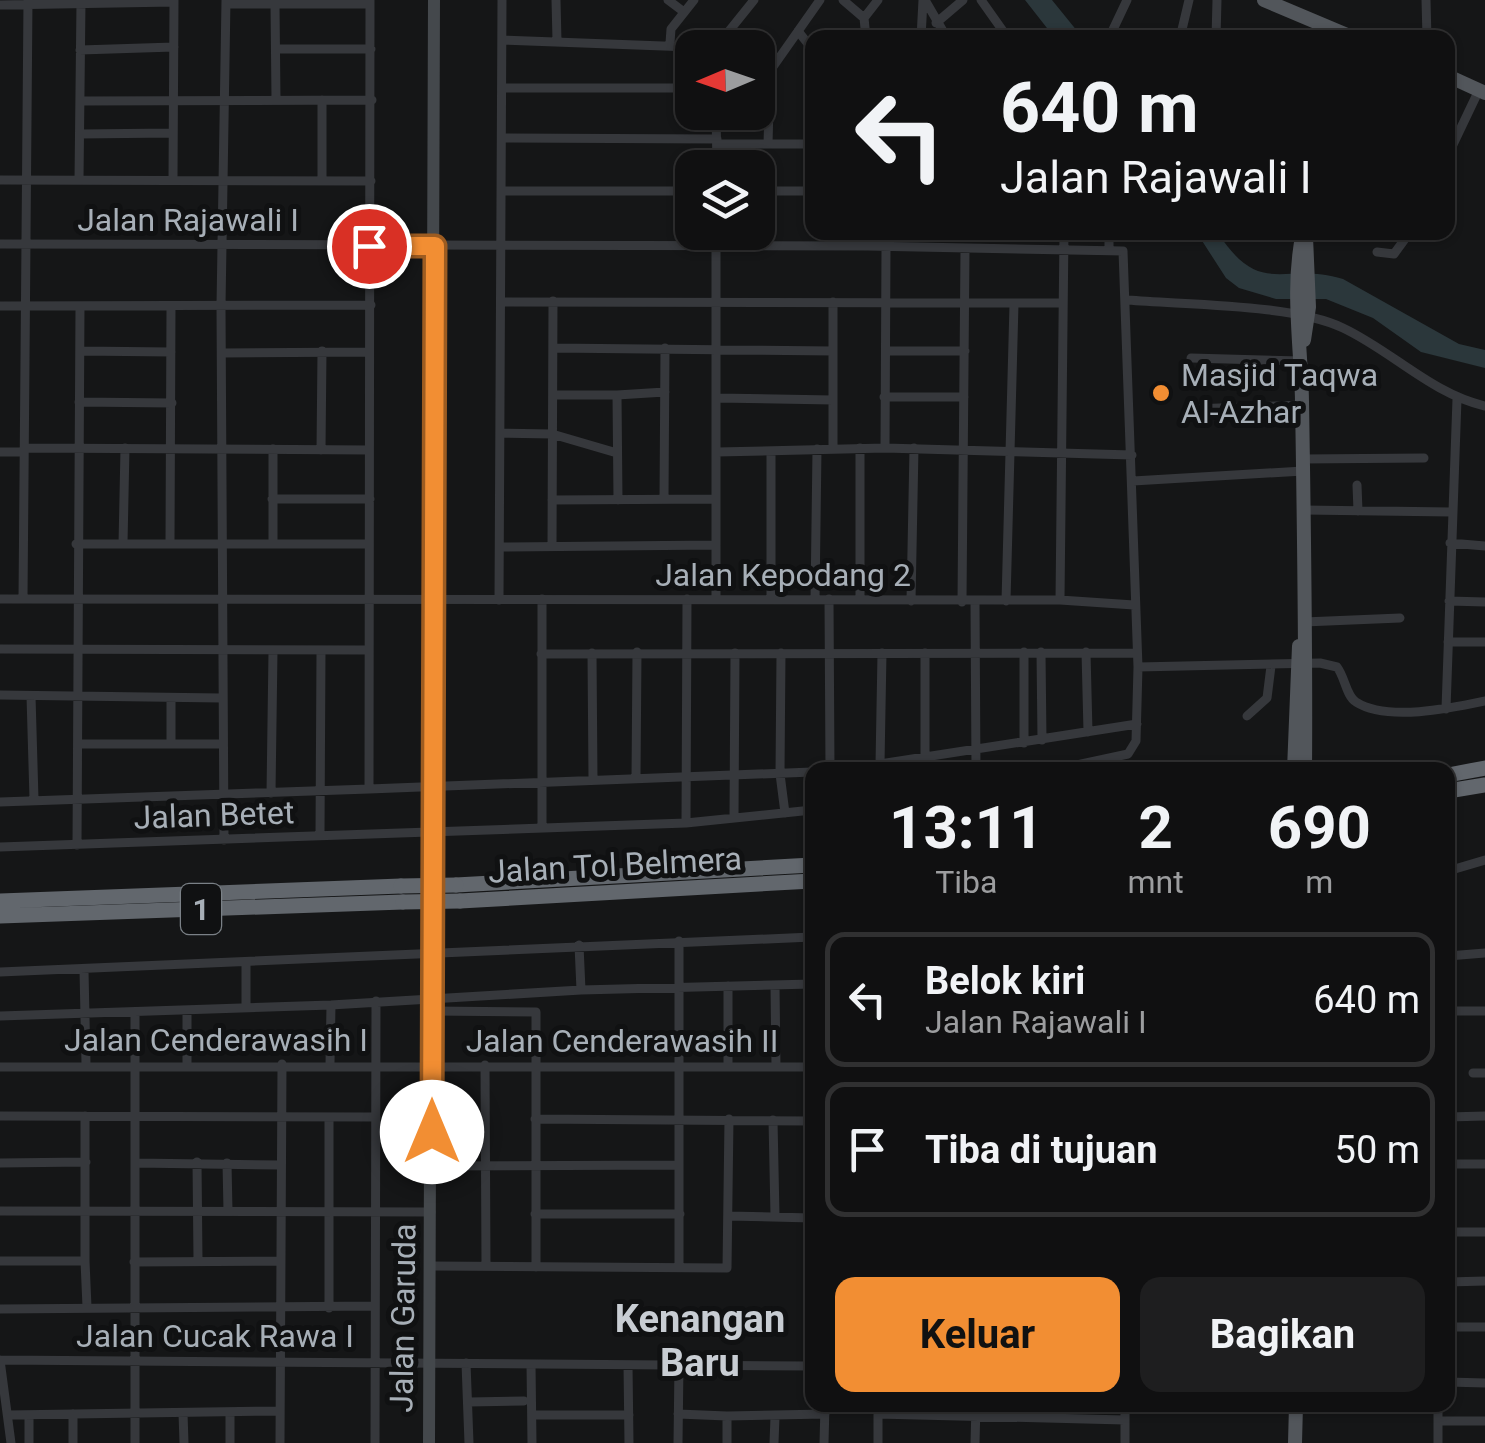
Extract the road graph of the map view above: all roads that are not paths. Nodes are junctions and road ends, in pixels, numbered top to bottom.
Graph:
1 (434, 0) edge
2 (502, 0) edge
3 (556, 0) edge
4 (668, 0) edge
5 (694, 0) edge
6 (820, 0) edge
7 (843, 0) edge
8 (878, 0) edge
9 (924, 0) edge
10 (963, 0) edge
11 (981, 0) edge
12 (1126, 0) edge
13 (1189, 0) edge
14 (1217, 0) edge
15 (1264, 0) edge
16 (1426, 0) edge
17 (174, 1) edge
18 (751, 1) edge
19 (28, 2) edge
20 (81, 2) edge
21 (226, 2) edge
22 (370, 2) edge
23 (0, 5) edge
24 (276, 5) junction
25 (684, 12) junction
26 (864, 18) junction
27 (936, 23) junction
28 (730, 30) edge
29 (865, 30) edge
30 (922, 30) edge
31 (941, 30) edge
32 (1002, 30) edge
33 (1113, 30) edge
34 (1182, 30) edge
35 (1216, 30) edge
36 (1335, 30) edge
37 (1427, 30) edge
38 (798, 31) junction
39 (502, 40) junction
40 (805, 40) edge
41 (556, 41) junction
42 (670, 43) junction
43 (675, 43) edge
44 (174, 47) junction
45 (276, 49) junction
46 (80, 50) junction
47 (371, 50) junction
48 (1455, 79) edge
49 (502, 88) junction
50 (675, 88) edge
51 (1482, 92) edge
52 (172, 97) junction
53 (226, 98) junction
54 (276, 99) junction
55 (80, 100) junction
56 (322, 100) junction
57 (372, 100) junction
58 (717, 130) edge
59 (172, 133) junction
60 (80, 134) junction
61 (502, 138) junction
62 (1455, 141) edge
63 (717, 142) junction
64 (768, 144) junction
65 (805, 144) edge
66 (717, 150) edge
67 (26, 179) junction
68 (79, 179) junction
69 (0, 180) edge
70 (172, 180) junction
71 (224, 180) junction
72 (322, 181) junction
73 (371, 182) junction
74 (502, 190) junction
75 (805, 190) edge
76 (675, 191) edge
77 (775, 191) edge
78 (867, 240) edge
79 (922, 240) edge
80 (1064, 240) edge
81 (1109, 240) edge
82 (1304, 240) edge
83 (1404, 240) edge
84 (0, 244) edge
85 (26, 244) junction
86 (223, 246) junction
87 (369, 246) junction
88 (435, 246) junction
89 (502, 246) junction
90 (867, 246) junction
91 (886, 247) junction
92 (675, 248) edge
93 (775, 248) edge
94 (922, 248) junction
95 (965, 248) junction
96 (1064, 248) junction
97 (1109, 249) junction
98 (716, 250) edge
99 (1378, 252) dead end
100 (1128, 300) junction
101 (502, 302) junction
102 (553, 302) junction
103 (833, 302) junction
104 (886, 302) junction
105 (716, 303) junction
106 (1064, 303) junction
107 (964, 304) junction
108 (1014, 304) junction
109 (371, 305) junction
110 (0, 306) edge
111 (26, 306) junction
112 (80, 306) junction
113 (171, 306) junction
114 (221, 306) junction
115 (1303, 311) junction
116 (553, 348) junction
117 (665, 348) junction
118 (322, 351) junction
119 (717, 351) junction
120 (833, 351) junction
121 (886, 351) junction
122 (965, 351) junction
123 (80, 352) junction
124 (171, 352) junction
125 (369, 352) junction
126 (222, 353) junction
127 (1191, 358) dead end
128 (1301, 358) junction
129 (664, 392) junction
130 (616, 394) junction
131 (553, 396) junction
132 (884, 397) junction
133 (964, 397) junction
134 (716, 398) junction
135 (1457, 399) junction
136 (834, 400) junction
137 (78, 402) junction
138 (172, 403) junction
139 (1302, 405) junction
140 (1485, 406) edge
141 (1193, 410) dead end
142 (501, 433) junction
143 (552, 434) junction
144 (77, 448) junction
145 (125, 448) junction
146 (172, 448) junction
147 (222, 448) junction
148 (833, 448) junction
149 (860, 448) junction
150 (884, 448) junction
151 (914, 448) junction
152 (273, 449) junction
153 (818, 449) junction
154 (962, 449) junction
155 (24, 450) junction
156 (321, 450) junction
157 (369, 450) junction
158 (1010, 450) junction
159 (770, 451) junction
160 (0, 452) edge
161 (716, 452) junction
162 (617, 453) junction
163 (1062, 454) junction
164 (1132, 455) junction
165 (1424, 458) dead end
166 (1303, 465) junction
167 (1132, 481) junction
168 (1358, 485) dead end
169 (272, 498) junction
170 (370, 499) junction
171 (716, 499) junction
172 (552, 500) junction
173 (618, 500) junction
174 (664, 500) junction
175 (1304, 510) junction
176 (1358, 511) junction
177 (1451, 512) junction
178 (221, 542) junction
179 (170, 543) junction
180 (1450, 543) junction
181 (76, 544) junction
182 (124, 544) junction
183 (273, 544) junction
184 (369, 544) junction
185 (716, 545) junction
186 (552, 546) junction
187 (1485, 546) edge
188 (500, 547) junction
189 (368, 598) junction
190 (432, 598) junction
191 (0, 599) edge
192 (23, 599) junction
193 (542, 599) junction
194 (687, 599) junction
195 (716, 599) junction
196 (222, 600) junction
197 (499, 600) junction
198 (771, 600) junction
199 (815, 600) junction
200 (829, 600) junction
201 (860, 600) junction
202 (1006, 600) junction
203 (1060, 600) junction
204 (1449, 600) junction
205 (76, 601) junction
206 (910, 601) junction
207 (962, 602) junction
208 (976, 602) junction
209 (1485, 602) edge
210 (1134, 604) junction
211 (1400, 618) dead end
212 (1302, 629) junction
213 (1448, 642) junction
214 (1485, 642) edge
215 (0, 649) edge
216 (77, 650) junction
217 (222, 650) junction
218 (321, 650) junction
219 (368, 650) junction
220 (273, 651) junction
221 (638, 652) junction
222 (686, 652) junction
223 (1024, 652) junction
224 (1041, 652) junction
225 (1086, 652) junction
226 (736, 653) junction
227 (781, 653) junction
228 (832, 653) junction
229 (882, 653) junction
230 (1137, 653) junction
231 (542, 654) junction
232 (592, 654) junction
233 (925, 654) junction
234 (975, 654) junction
235 (1300, 664) junction
236 (1138, 666) junction
237 (1271, 666) junction
238 (0, 696) edge
239 (31, 696) junction
240 (78, 696) junction
241 (172, 698) junction
242 (221, 698) junction
243 (1485, 701) edge
244 (1446, 708) junction
245 (1248, 716) dead end
246 (1136, 724) junction
247 (1088, 732) junction
248 (1042, 740) junction
249 (1024, 742) junction
250 (78, 744) junction
251 (171, 744) junction
252 (222, 744) junction
253 (974, 751) junction
254 (925, 757) junction
255 (830, 762) edge
256 (880, 762) edge
257 (893, 762) edge
258 (975, 762) edge
259 (1090, 762) edge
260 (1294, 762) edge
261 (1305, 762) edge
262 (1485, 768) edge
263 (805, 772) edge
264 (1455, 773) edge
265 (780, 774) junction
266 (735, 775) junction
267 (686, 777) junction
268 (636, 778) junction
269 (593, 780) junction
270 (540, 781) junction
271 (1485, 785) edge
272 (431, 786) junction
273 (368, 789) junction
274 (317, 790) junction
275 (1455, 790) edge
276 (271, 793) junction
277 (223, 795) junction
278 (79, 799) junction
279 (34, 800) junction
280 (0, 802) edge
281 (805, 811) edge
282 (785, 813) junction
283 (734, 818) junction
284 (686, 823) junction
285 (542, 826) junction
286 (431, 832) junction
287 (320, 836) junction
288 (224, 840) junction
289 (77, 845) junction
290 (0, 848) edge
291 (1485, 860) edge
292 (805, 866) edge
293 (1455, 869) edge
294 (805, 881) edge
295 (458, 893) junction
296 (402, 894) junction
297 (0, 900) edge
298 (0, 916) edge
299 (805, 938) edge
300 (679, 941) junction
301 (579, 945) junction
302 (431, 954) junction
303 (1485, 954) edge
304 (1455, 956) edge
305 (246, 962) junction
306 (84, 970) junction
307 (0, 972) edge
308 (776, 984) junction
309 (805, 984) edge
310 (680, 985) junction
311 (728, 986) junction
312 (581, 990) junction
313 (376, 1001) junction
314 (432, 1004) junction
315 (331, 1005) junction
316 (246, 1008) junction
317 (187, 1011) junction
318 (1485, 1011) edge
319 (1455, 1012) edge
320 (135, 1014) junction
321 (0, 1016) edge
322 (84, 1016) junction
323 (86, 1064) junction
324 (136, 1064) junction
325 (187, 1064) junction
326 (282, 1064) junction
327 (330, 1064) junction
328 (432, 1064) junction
329 (376, 1065) junction
330 (485, 1065) junction
331 (0, 1066) edge
332 (535, 1066) junction
333 (680, 1066) junction
334 (728, 1067) junction
335 (776, 1067) junction
336 (805, 1067) edge
337 (1485, 1072) edge
338 (1473, 1073) dead end
339 (0, 1116) edge
340 (86, 1116) junction
341 (280, 1116) junction
342 (1485, 1116) edge
343 (136, 1117) junction
344 (376, 1117) junction
345 (680, 1117) junction
346 (1455, 1117) edge
347 (330, 1118) junction
348 (535, 1119) junction
349 (729, 1119) junction
350 (772, 1120) junction
351 (805, 1121) edge
352 (86, 1162) junction
353 (197, 1162) junction
354 (0, 1163) edge
355 (136, 1163) junction
356 (228, 1163) junction
357 (1455, 1164) edge
358 (1485, 1164) edge
359 (281, 1165) junction
360 (486, 1165) junction
361 (536, 1165) junction
362 (678, 1165) junction
363 (432, 1166) junction
364 (196, 1210) junction
365 (228, 1211) junction
366 (0, 1212) edge
367 (85, 1212) junction
368 (135, 1212) junction
369 (281, 1212) junction
370 (329, 1212) junction
371 (375, 1212) junction
372 (431, 1212) junction
373 (535, 1214) junction
374 (680, 1214) junction
375 (728, 1216) junction
376 (775, 1216) junction
377 (805, 1218) edge
378 (1455, 1232) edge
379 (1485, 1232) edge
380 (85, 1260) junction
381 (198, 1260) junction
382 (0, 1261) edge
383 (280, 1261) junction
384 (134, 1262) junction
385 (431, 1266) junction
386 (486, 1266) junction
387 (536, 1267) junction
388 (678, 1267) junction
389 (1485, 1281) edge
390 (1455, 1282) edge
391 (375, 1306) junction
392 (87, 1307) junction
393 (135, 1307) junction
394 (329, 1308) junction
395 (0, 1309) edge
396 (279, 1309) junction
397 (1455, 1327) edge
398 (1485, 1327) edge
399 (278, 1359) junction
400 (0, 1360) edge
401 (430, 1360) junction
402 (375, 1361) junction
403 (135, 1362) junction
404 (466, 1362) junction
405 (531, 1364) junction
406 (679, 1364) junction
407 (628, 1365) junction
408 (805, 1366) edge
409 (1455, 1382) edge
410 (1485, 1383) edge
411 (524, 1401) dead end
412 (469, 1402) junction
413 (279, 1412) junction
414 (811, 1412) edge
415 (825, 1412) edge
416 (878, 1412) edge
417 (906, 1412) edge
418 (976, 1412) edge
419 (1125, 1412) edge
420 (1296, 1412) edge
421 (1438, 1412) edge
422 (134, 1413) junction
423 (183, 1413) junction
424 (230, 1413) junction
425 (8, 1414) junction
426 (74, 1414) junction
427 (678, 1414) junction
428 (29, 1415) junction
429 (532, 1415) junction
430 (628, 1415) junction
431 (727, 1416) junction
432 (775, 1417) junction
433 (976, 1417) junction
434 (1125, 1420) junction
435 (1438, 1421) junction
436 (1485, 1421) edge
437 (11, 1443) edge
438 (29, 1443) edge
439 (74, 1443) edge
440 (135, 1443) edge
441 (184, 1443) edge
442 (230, 1443) edge
443 (280, 1443) edge
444 (375, 1443) edge
445 (429, 1443) edge
446 (469, 1443) edge
447 (532, 1443) edge
448 (629, 1443) edge
449 (678, 1443) edge
450 (727, 1443) edge
451 (774, 1443) edge
452 (824, 1443) edge
453 (878, 1443) edge
454 (975, 1443) edge
455 (1125, 1443) edge
456 (1295, 1443) edge
457 (1438, 1443) edge

1 - 88 street, Jalan Garuda
2 - 39 street
3 - 41 street
4 - 25 street
5 - 25 street
6 - 38 street
7 - 26 street
8 - 26 street
9 - 27 street
9 - 30 street
10 - 27 street
11 - 32 street
12 - 33 street
13 - 34 street
14 - 35 street
15 - 36 main road
16 - 37 street
17 - 20 street
17 - 44 street
18 - 28 street
19 - 20 street
19 - 23 street
19 - 67 street
20 - 46 street
21 - 24 street
21 - 53 street
22 - 24 street
22 - 47 street
24 - 45 street
25 - 42 street
26 - 29 street
27 - 31 street
38 - 40 street
38 - 64 street
39 - 41 street
39 - 49 street
41 - 42 street
42 - 43 street
44 - 46 street
44 - 52 street
45 - 47 street
45 - 54 street
46 - 55 street
47 - 57 street
48 - 51 main road
49 - 50 street
49 - 61 street
51 - 62 street
52 - 53 street
52 - 55 street
52 - 59 street
53 - 54 street
53 - 71 street
54 - 56 street
55 - 60 street
56 - 57 street
56 - 72 street
57 - 73 street
58 - 63 street
59 - 60 street
59 - 70 street
60 - 68 street
61 - 63 street
61 - 74 street
63 - 64 street
63 - 66 street
64 - 65 street
67 - 68 street
67 - 69 street
67 - 85 street
68 - 70 street
70 - 71 street
71 - 72 street
71 - 86 street
72 - 73 street
73 - 87 street
74 - 76 street
74 - 89 street
75 - 77 street
78 - 90 street
79 - 94 street
80 - 96 street
81 - 97 street
82 - 115 main road
83 - 99 street
84 - 85 street, Jalan Rajawali I
85 - 86 street, Jalan Rajawali I
85 - 111 street
86 - 87 street, Jalan Rajawali I
86 - 114 street
87 - 88 street, Jalan Rajawali I
87 - 109 street
88 - 89 street, Jalan Rajawali I
88 - 190 street, Jalan Garuda
89 - 92 street, Jalan Rajawali I
89 - 101 street
90 - 91 street, Jalan Rajawali I
90 - 93 street, Jalan Rajawali I
91 - 94 street, Jalan Rajawali I
91 - 104 street
94 - 95 street, Jalan Rajawali I
95 - 96 street, Jalan Rajawali I
95 - 107 street
96 - 97 street, Jalan Rajawali I
96 - 106 street
97 - 100 street, Jalan Rajawali I
98 - 105 street
100 - 115 street
100 - 164 street
101 - 102 street
101 - 142 street
102 - 105 street
102 - 116 street
103 - 104 street
103 - 105 street
103 - 120 street
104 - 107 street
104 - 121 street
105 - 119 street
106 - 108 street
106 - 163 street
107 - 108 street
107 - 122 street
108 - 158 street
109 - 114 street
109 - 125 street
110 - 111 street
111 - 112 street
111 - 155 street
112 - 113 street
112 - 123 street
113 - 114 street
113 - 124 street
114 - 126 street
115 - 128 main road
115 - 135 street
116 - 117 street
116 - 131 street
117 - 119 street
117 - 129 street
118 - 125 street
118 - 126 street
118 - 156 street
119 - 120 street
119 - 134 street
120 - 136 street
121 - 122 street
121 - 132 street
122 - 133 street
123 - 124 street
123 - 137 street
124 - 138 street
125 - 157 street
126 - 147 street
127 - 128 street
128 - 139 main road
129 - 130 street
129 - 174 street
130 - 131 street
130 - 162 street
131 - 143 street
132 - 133 street
132 - 150 street
133 - 154 street
134 - 136 street
134 - 161 street
135 - 140 street
135 - 177 street
136 - 148 street
137 - 138 street
137 - 144 street
138 - 146 street
139 - 141 street
139 - 166 main road
142 - 143 street
142 - 188 street
143 - 162 street
143 - 172 street
144 - 145 street
144 - 155 street
144 - 181 street
145 - 146 street
145 - 182 street
146 - 147 street
146 - 179 street
147 - 152 street
147 - 178 street
148 - 149 street
148 - 153 street
149 - 150 street
149 - 201 street
150 - 151 street
151 - 154 street
151 - 206 street
152 - 156 street
152 - 169 street
153 - 159 street
153 - 199 street
154 - 158 street
154 - 207 street
155 - 160 street
155 - 192 street
156 - 157 street
157 - 170 street
158 - 163 street
158 - 202 street
159 - 161 street
159 - 198 street
161 - 171 street
162 - 173 street
163 - 164 street
163 - 203 street
164 - 167 street
165 - 166 street
166 - 167 street
166 - 175 main road
167 - 210 street
168 - 176 street
169 - 170 street
169 - 183 street
170 - 184 street
171 - 174 street
171 - 185 street
172 - 173 street
172 - 186 street
173 - 174 street
175 - 176 street
175 - 212 main road
176 - 177 street
177 - 180 street
178 - 179 street
178 - 183 street
178 - 196 street
179 - 182 street
180 - 187 street
180 - 204 street
181 - 182 street
181 - 205 street
183 - 184 street
184 - 189 street
185 - 186 street
185 - 195 street
186 - 188 street
188 - 197 street
189 - 190 street, Jalan Kepodang 2
189 - 196 street, Jalan Kepodang 2
189 - 219 street
190 - 197 street, Jalan Kepodang 2
190 - 272 street, Jalan Garuda
191 - 192 street, Jalan Kepodang 2
192 - 205 street, Jalan Kepodang 2
193 - 194 street, Jalan Kepodang 2
193 - 197 street, Jalan Kepodang 2
193 - 231 street
194 - 195 street, Jalan Kepodang 2
194 - 222 street
195 - 198 street, Jalan Kepodang 2
196 - 205 street, Jalan Kepodang 2
196 - 217 street
198 - 199 street, Jalan Kepodang 2
199 - 200 street, Jalan Kepodang 2
200 - 201 street, Jalan Kepodang 2
200 - 228 street
201 - 206 street, Jalan Kepodang 2
202 - 203 street, Jalan Kepodang 2
202 - 208 street, Jalan Kepodang 2
203 - 210 street, Jalan Kepodang 2
204 - 209 street
204 - 213 street
205 - 216 street
206 - 207 street, Jalan Kepodang 2
207 - 208 street, Jalan Kepodang 2
208 - 234 street
210 - 230 street
211 - 212 street
212 - 235 main road
213 - 214 street
213 - 244 street
215 - 216 street
216 - 217 street
216 - 240 street
217 - 220 street
217 - 242 street
218 - 219 street
218 - 220 street
218 - 274 street
219 - 273 street
220 - 276 street
221 - 222 street
221 - 232 street
221 - 268 street
222 - 226 street
222 - 267 street
223 - 224 street
223 - 234 street
223 - 249 street
224 - 225 street
224 - 248 street
225 - 230 street
225 - 247 street
226 - 227 street
226 - 266 street
227 - 228 street
227 - 265 street
228 - 229 street
228 - 255 street
229 - 233 street
229 - 256 street
230 - 236 street
231 - 232 street
231 - 270 street
232 - 269 street
233 - 234 street
233 - 254 street
234 - 253 street
235 - 237 street
235 - 244 street
235 - 260 main road
235 - 261 main road
236 - 237 street
236 - 246 street
237 - 245 street
238 - 239 street
239 - 240 street
239 - 279 street
240 - 241 street
240 - 250 street
241 - 242 street
241 - 251 street
242 - 252 street
243 - 244 street
246 - 247 street
246 - 259 street
247 - 248 street
248 - 249 street
249 - 253 street
250 - 251 street
250 - 278 street
251 - 252 street
252 - 277 street
253 - 254 street
253 - 258 street
254 - 257 street
262 - 264 highway
263 - 265 street
265 - 266 street
265 - 282 street
266 - 267 street
266 - 283 street
267 - 268 street
267 - 284 street
268 - 269 street
269 - 270 street
270 - 272 street
270 - 285 street
271 - 275 highway
272 - 273 street
272 - 286 street, Jalan Garuda
273 - 274 street
274 - 276 street
274 - 287 street
276 - 277 street
277 - 278 street
277 - 288 street
278 - 279 street
278 - 289 street
279 - 280 street
281 - 282 street, Jalan Betet
282 - 283 street, Jalan Betet
283 - 284 street, Jalan Betet
284 - 285 street, Jalan Betet
285 - 286 street, Jalan Betet
286 - 287 street, Jalan Betet
286 - 302 street, Jalan Garuda
287 - 288 street, Jalan Betet
288 - 289 street, Jalan Betet
289 - 290 street, Jalan Betet
291 - 293 street
292 - 295 highway, Jalan Tol Belmera / 1
294 - 295 highway, Jalan Tol Belmera / 1
295 - 296 highway, Jalan Tol Belmera / 1, bridge
296 - 297 highway, Jalan Tol Belmera / 1
296 - 298 highway, Jalan Tol Belmera / 1
299 - 300 street
300 - 301 street
300 - 310 street
301 - 302 street
301 - 312 street
302 - 305 street
302 - 314 street, Jalan Garuda
303 - 304 street
305 - 306 street
305 - 316 street
306 - 307 street
306 - 322 street
308 - 309 street
308 - 311 street
308 - 335 street
310 - 311 street
310 - 312 street
310 - 333 street
311 - 334 street
312 - 314 street
313 - 314 street
313 - 315 street
313 - 329 street
314 - 328 street, Jalan Garuda
314 - 332 street
315 - 316 street
315 - 327 street
316 - 317 street
317 - 320 street
317 - 325 street
318 - 319 street
320 - 322 street
320 - 324 street
321 - 322 street
322 - 323 street
323 - 324 street, Jalan Cenderawasih I
323 - 331 street, Jalan Cenderawasih I
324 - 325 street, Jalan Cenderawasih I
324 - 343 street
325 - 326 street, Jalan Cenderawasih I
326 - 327 street, Jalan Cenderawasih I
326 - 341 street
327 - 329 street, Jalan Cenderawasih I
328 - 329 street, Jalan Cenderawasih I
328 - 330 street, Jalan Cenderawasih II
328 - 363 street, Jalan Garuda
329 - 344 street
330 - 332 street, Jalan Cenderawasih II
330 - 360 street
332 - 333 street, Jalan Cenderawasih II
332 - 348 street
333 - 334 street, Jalan Cenderawasih II
333 - 345 street
334 - 335 street, Jalan Cenderawasih II
335 - 336 street, Jalan Cenderawasih II
337 - 338 street
339 - 340 street
340 - 343 street
340 - 352 street
341 - 343 street
341 - 347 street
341 - 359 street
342 - 346 street
343 - 355 street
344 - 347 street
344 - 371 street
345 - 348 street
345 - 349 street
345 - 362 street
347 - 370 street
348 - 361 street
349 - 350 street
349 - 375 street
350 - 351 street
350 - 376 street
352 - 354 street
352 - 367 street
353 - 355 street
353 - 356 street
353 - 364 street
355 - 368 street
356 - 359 street
356 - 365 street
357 - 358 street
359 - 369 street
360 - 361 street
360 - 363 street
360 - 386 street
361 - 362 street
361 - 373 street
362 - 374 street
363 - 372 street, Jalan Garuda
364 - 365 street
364 - 368 street
364 - 381 street
365 - 369 street
366 - 367 street
367 - 368 street
367 - 380 street
368 - 384 street
369 - 370 street
369 - 383 street
370 - 371 street
370 - 394 street
371 - 372 street
371 - 391 street
372 - 385 street, Jalan Garuda
373 - 374 street
373 - 387 street
374 - 388 street
375 - 376 street
375 - 388 street
376 - 377 street
378 - 379 street
380 - 382 street
380 - 392 street
381 - 383 street
381 - 384 street
383 - 396 street
384 - 393 street
385 - 386 street
385 - 401 street, Jalan Garuda
386 - 387 street
387 - 388 street
389 - 390 street
391 - 394 street
391 - 402 street
392 - 393 street
392 - 395 street
393 - 396 street
393 - 403 street
394 - 396 street
396 - 399 street
397 - 398 street
399 - 402 street, Jalan Cucak Rawa I
399 - 403 street, Jalan Cucak Rawa I
399 - 413 street
400 - 403 street, Jalan Cucak Rawa I
400 - 425 street
401 - 402 street, Jalan Cucak Rawa I
401 - 404 street, Jalan Cucak Rawa I
401 - 445 street, Jalan Garuda
402 - 444 street
403 - 422 street
404 - 405 street, Jalan Cucak Rawa I
404 - 412 street
405 - 407 street, Jalan Cucak Rawa I
405 - 429 street
406 - 407 street, Jalan Cucak Rawa I
406 - 408 street, Jalan Cucak Rawa I
406 - 427 street
407 - 430 street
409 - 410 street
411 - 412 street
412 - 446 street
413 - 424 street
413 - 443 street
414 - 432 street
415 - 452 street
416 - 453 street
417 - 433 street
418 - 433 street
419 - 434 street
420 - 456 main road
421 - 435 street
422 - 423 street
422 - 426 street
422 - 440 street
423 - 424 street
423 - 441 street
424 - 442 street
425 - 428 street
425 - 437 street
426 - 428 street
426 - 439 street
427 - 431 street
427 - 449 street
428 - 438 street
429 - 430 street
429 - 447 street
430 - 448 street
431 - 432 street
431 - 450 street
432 - 451 street
433 - 434 street
433 - 454 street
434 - 455 street
435 - 436 street
435 - 457 street

